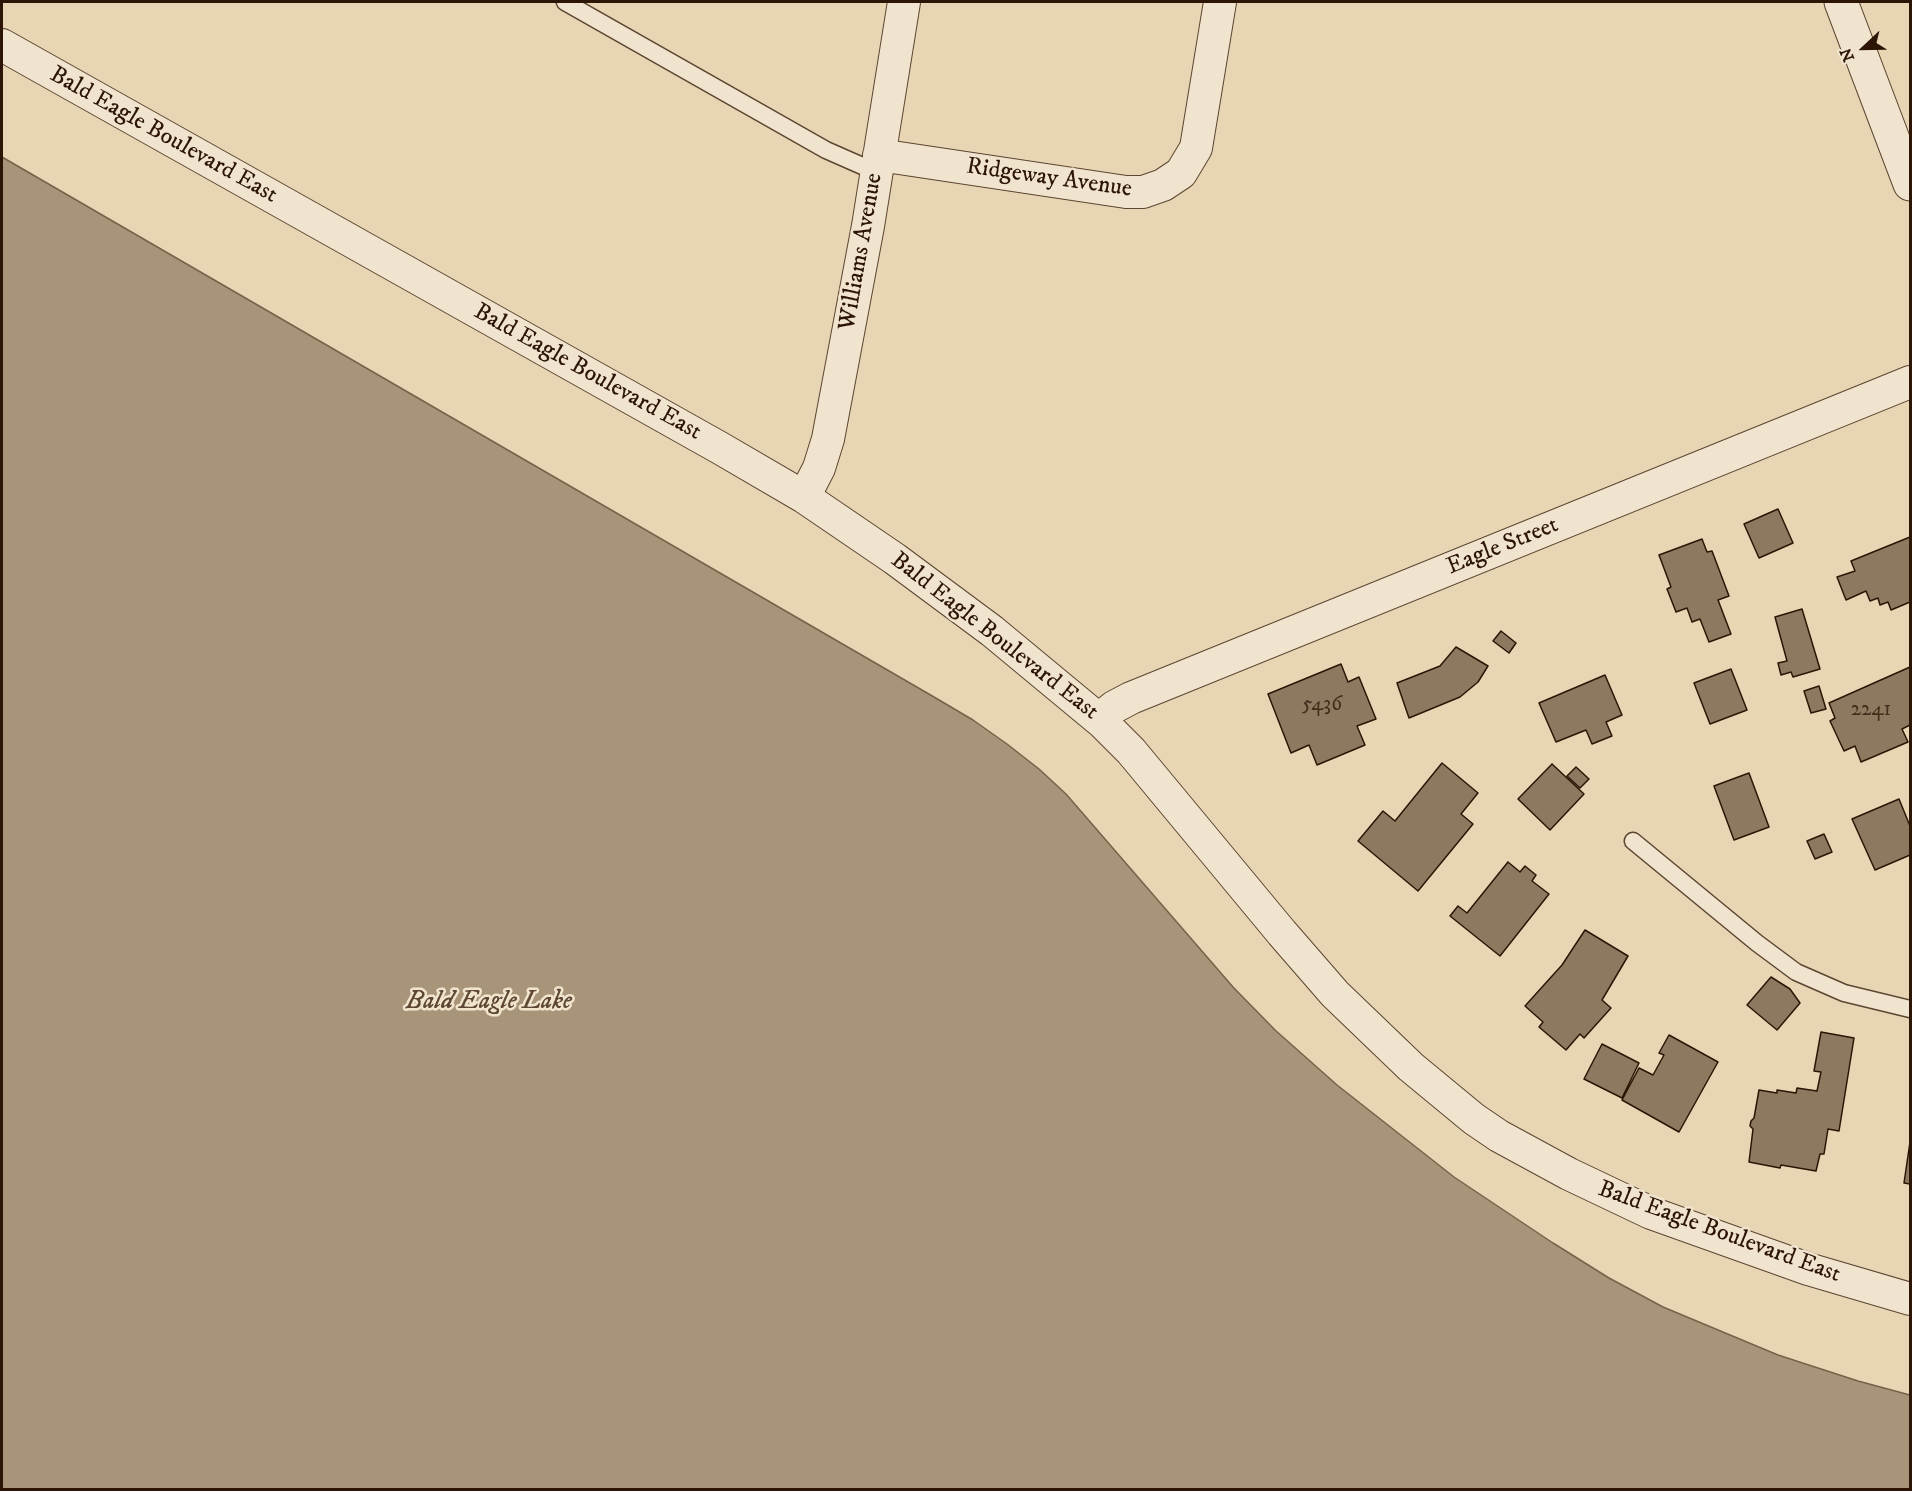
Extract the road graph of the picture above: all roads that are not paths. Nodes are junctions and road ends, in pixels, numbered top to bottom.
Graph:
1 (565, 2) edge
2 (904, 2) edge
3 (1220, 2) edge
4 (1841, 2) edge
5 (2, 45) edge
6 (878, 164) junction
7 (1911, 184) edge
8 (1911, 382) edge
9 (804, 497) junction
10 (1099, 719) junction
11 (1633, 841) dead end
12 (1911, 1009) edge
13 (1911, 1299) edge

1 - 6 lane
2 - 6 street, Williams Avenue
3 - 6 street, Ridgeway Avenue
4 - 7 street
5 - 9 street, Bald Eagle Boulevard East
6 - 9 street, Williams Avenue
8 - 10 street, Eagle Street
9 - 10 street, Bald Eagle Boulevard East
10 - 13 street, Bald Eagle Boulevard East
11 - 12 lane

